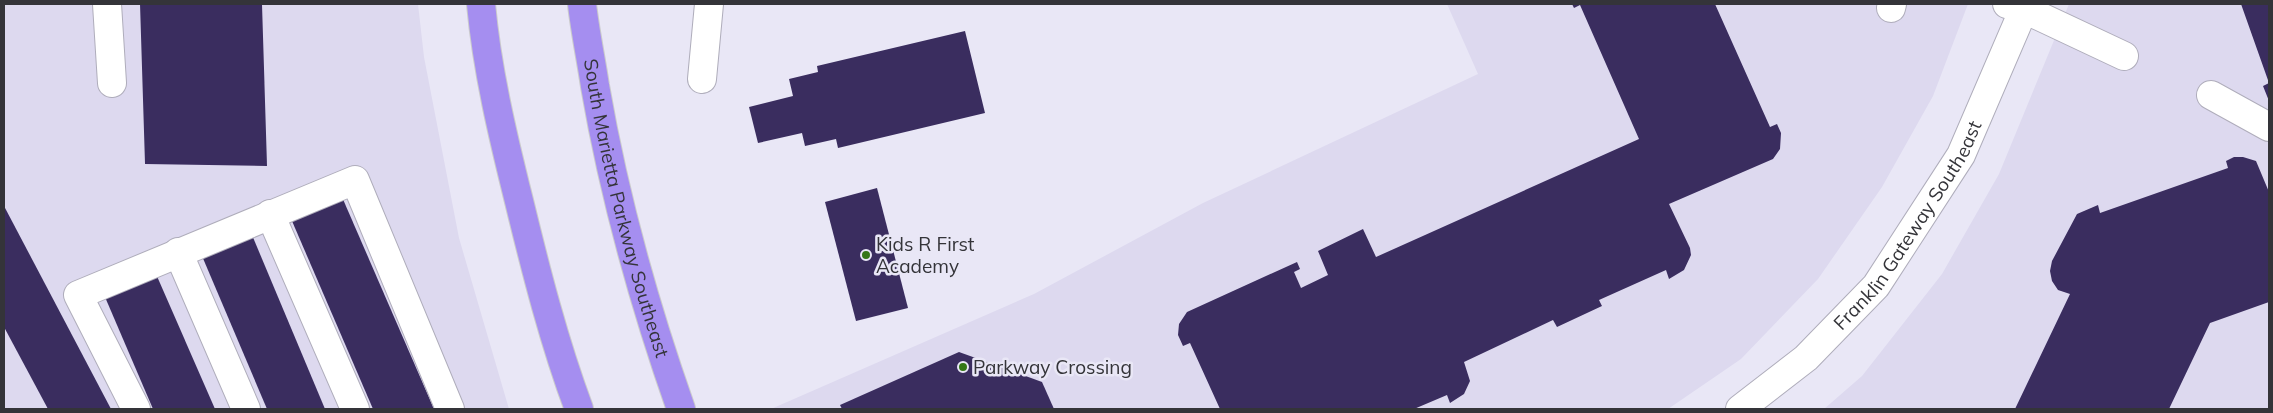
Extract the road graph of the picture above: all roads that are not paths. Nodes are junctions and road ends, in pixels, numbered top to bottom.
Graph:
1 (107, 4) edge
2 (481, 4) edge
3 (582, 4) edge
4 (709, 4) edge
5 (2019, 5) edge
6 (2124, 56) dead end
7 (702, 79) dead end
8 (112, 83) dead end
9 (2211, 96) dead end
10 (2269, 127) edge
11 (270, 214) junction
12 (178, 252) junction
13 (136, 409) edge
14 (246, 409) edge
15 (354, 409) edge
16 (450, 409) edge
17 (579, 409) edge
18 (681, 409) edge
19 (1740, 409) edge

1 - 8 street
2 - 17 highway
3 - 18 highway, South Marietta Parkway Southeast
4 - 7 street
5 - 6 street
5 - 19 street, Franklin Gateway Southeast
9 - 10 street
11 - 12 street
11 - 15 street
11 - 16 street
12 - 13 street
12 - 14 street

